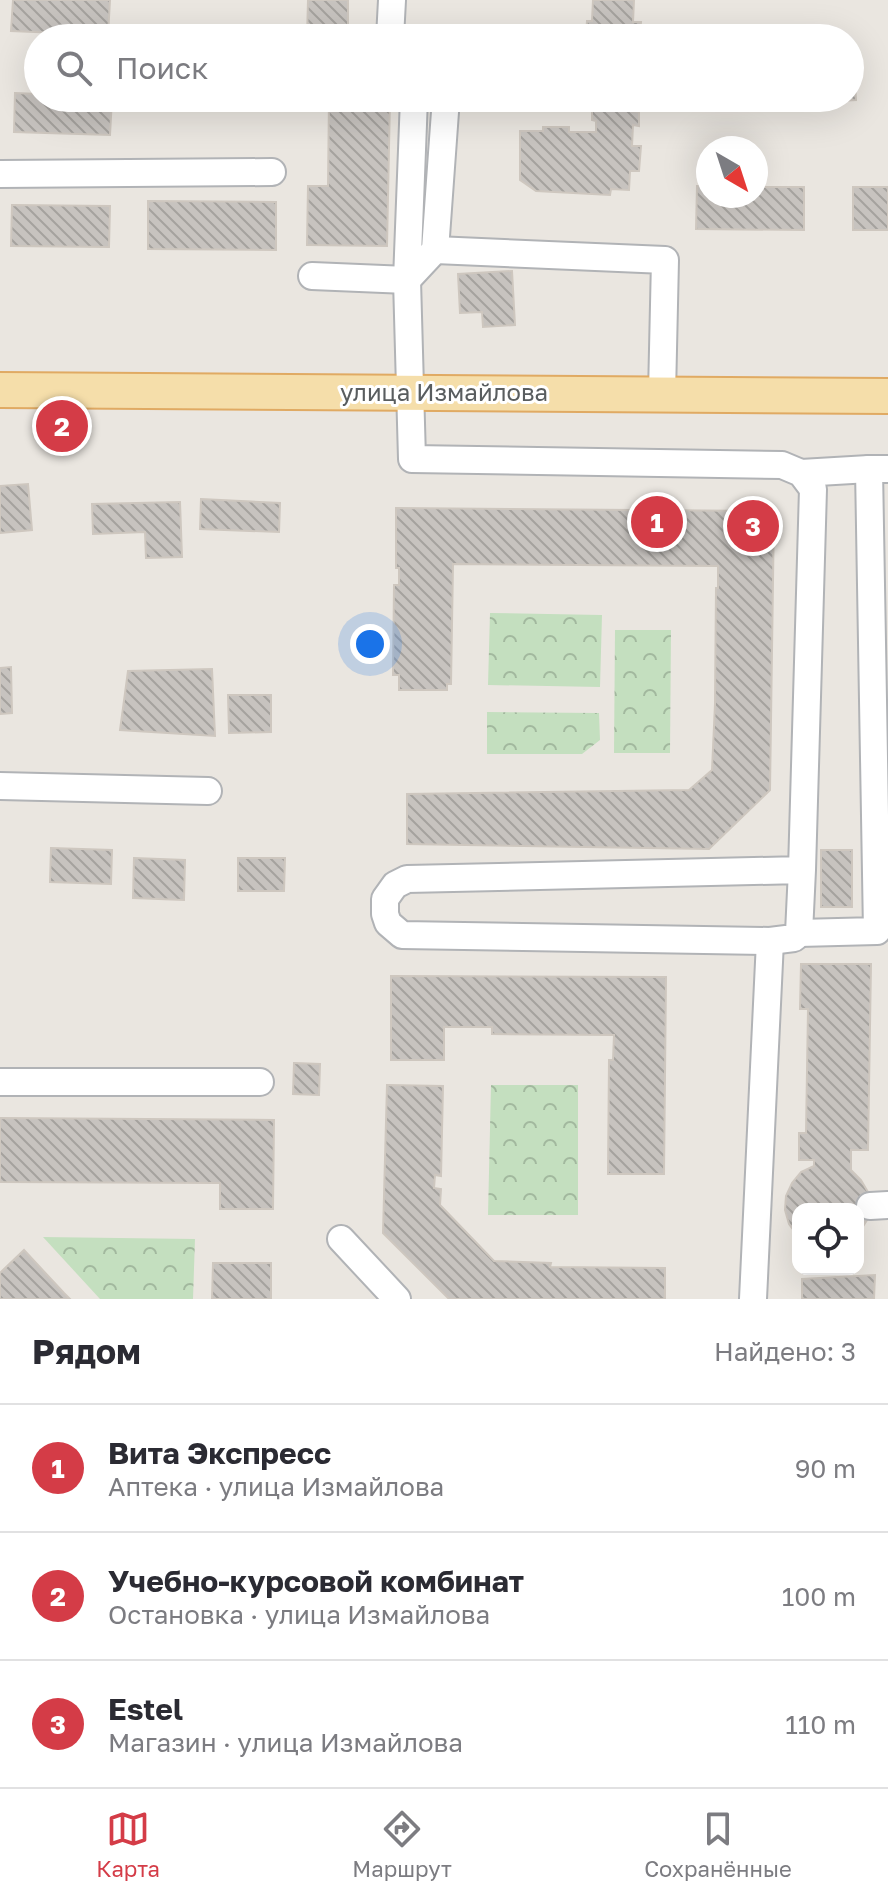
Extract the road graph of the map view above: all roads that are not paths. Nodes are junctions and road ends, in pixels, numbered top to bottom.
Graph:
1 (392, 0) edge
2 (391, 24) edge
3 (413, 112) edge
4 (445, 112) edge
5 (272, 172) dead end
6 (0, 174) edge
7 (435, 250) junction
8 (312, 276) dead end
9 (407, 280) junction
10 (0, 390) edge
11 (409, 393) junction
12 (662, 394) junction
13 (888, 396) edge
14 (879, 469) edge
15 (801, 473) junction
16 (0, 786) edge
17 (208, 791) dead end
18 (802, 870) junction
19 (883, 931) edge
20 (799, 933) junction
21 (770, 941) junction
22 (0, 1082) edge
23 (260, 1082) dead end
24 (341, 1239) dead end
25 (397, 1299) edge
26 (753, 1299) edge

1 - 2 street
3 - 9 street
4 - 7 street
5 - 6 street
7 - 9 street
7 - 12 street
8 - 9 street
9 - 11 street
10 - 11 main road, улица Измайлова
11 - 12 main road, улица Измайлова
11 - 15 street
12 - 13 main road, улица Измайлова
14 - 15 street
14 - 19 street
15 - 18 street
16 - 17 street
18 - 20 street
18 - 21 street
19 - 20 street
20 - 21 street
21 - 26 street
22 - 23 street
24 - 25 street

